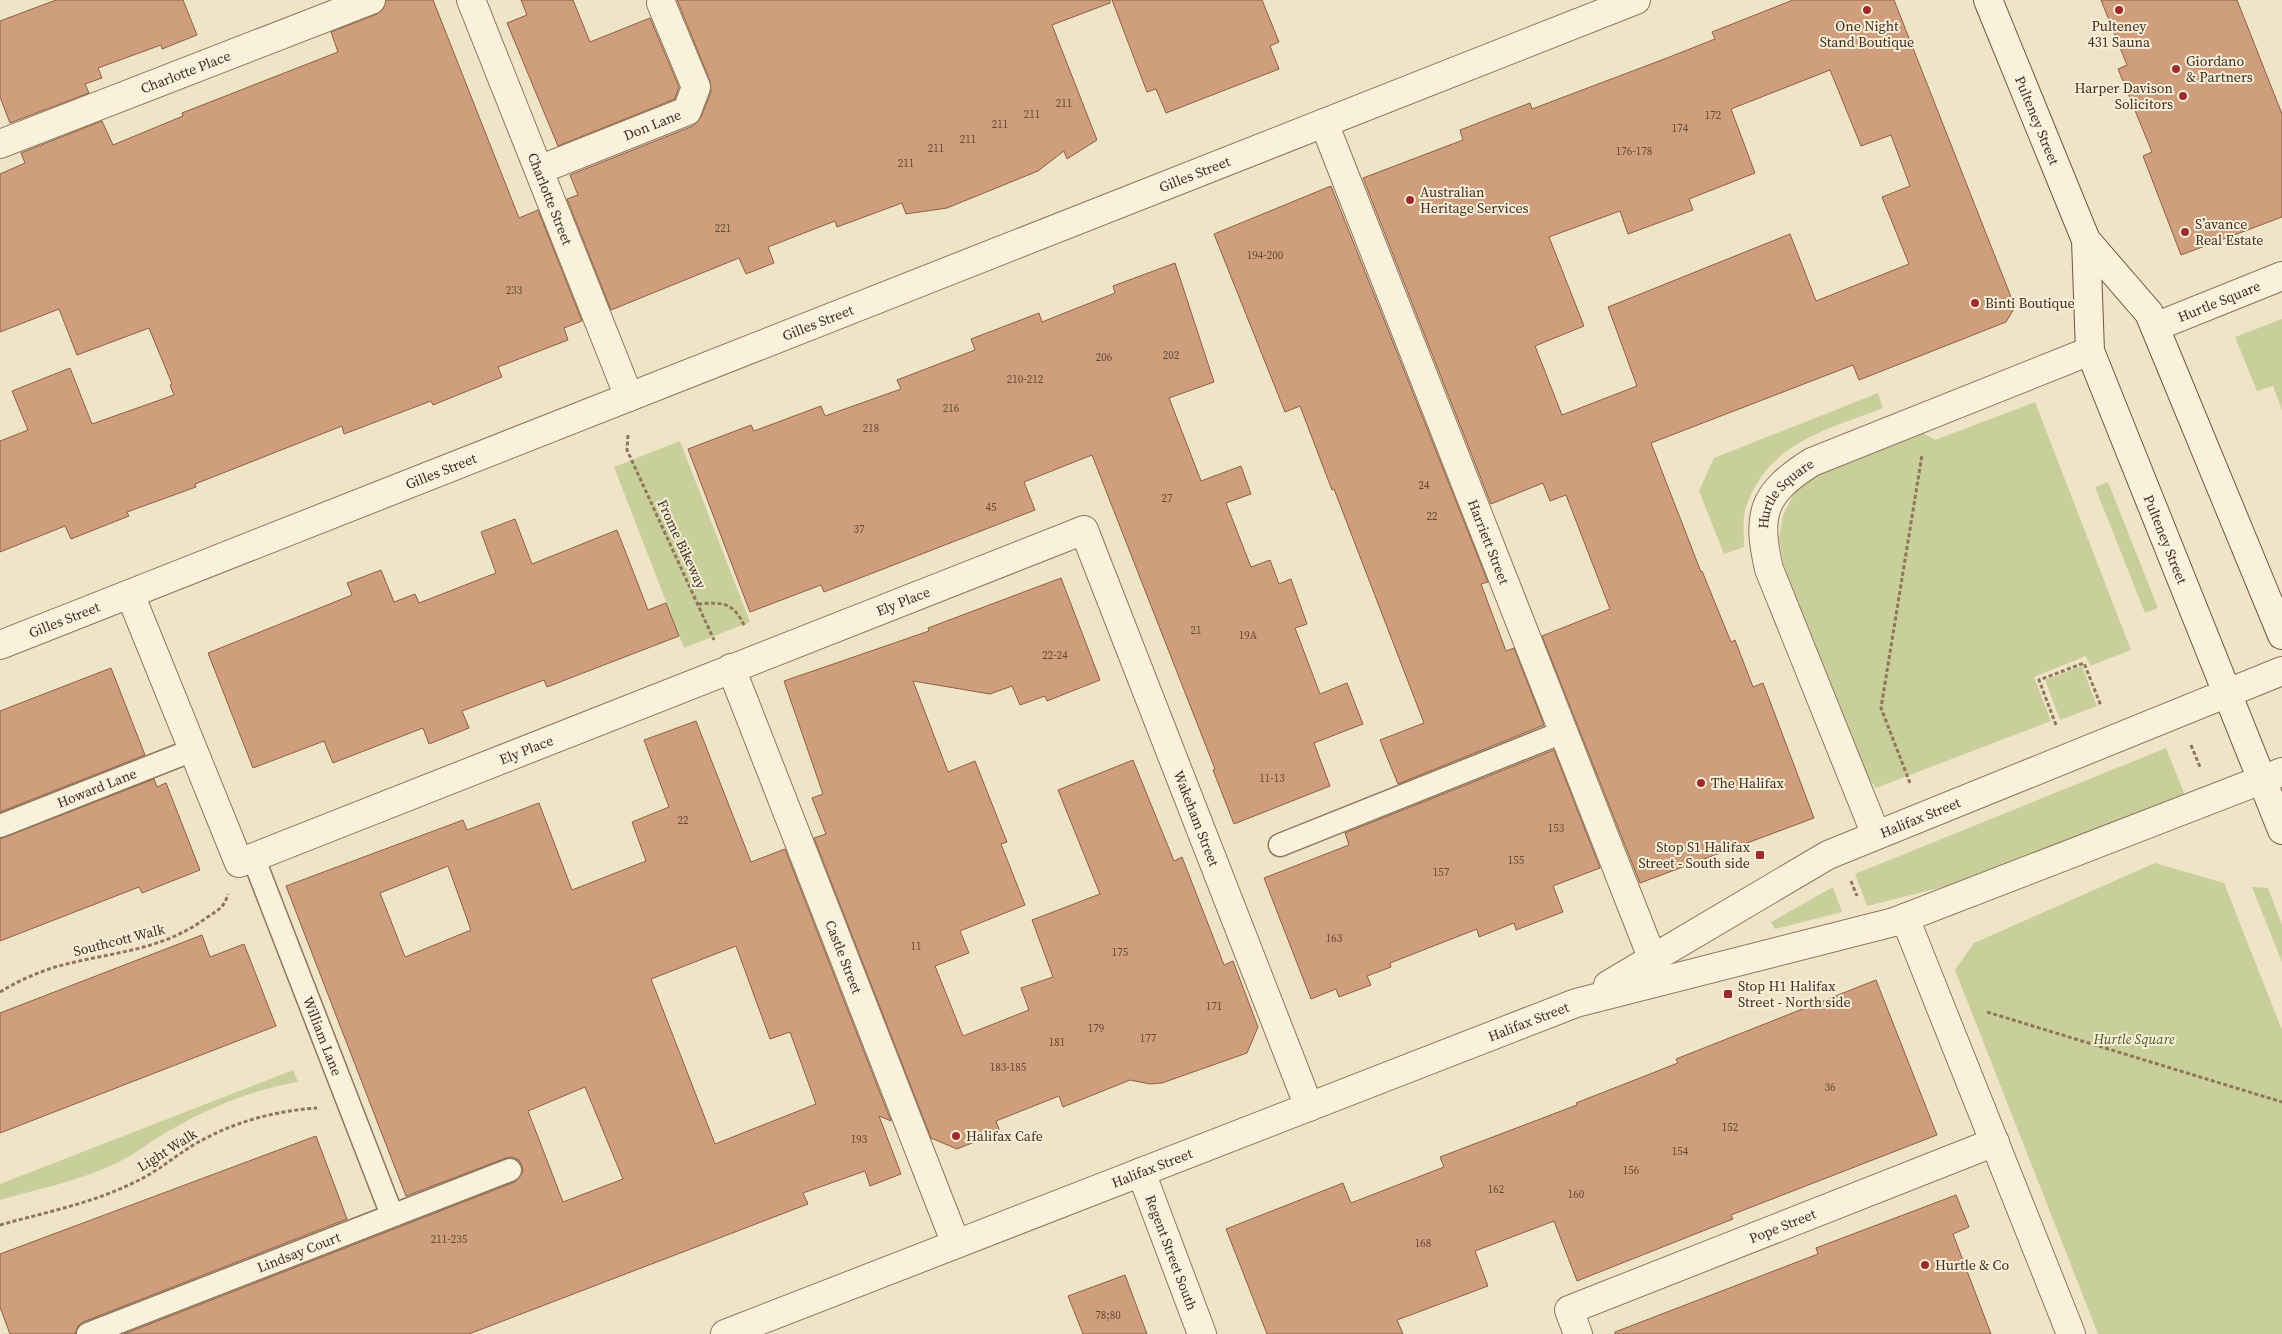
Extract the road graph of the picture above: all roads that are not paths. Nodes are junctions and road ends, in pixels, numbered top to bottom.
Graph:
1 (372, 0) edge
2 (471, 0) edge
3 (1636, 0) edge
4 (1988, 0) edge
5 (661, 3) dead end
6 (1324, 123) junction
7 (0, 144) edge
8 (539, 170) junction
9 (2086, 240) junction
10 (2282, 276) edge
11 (2154, 327) junction
12 (2090, 351) junction
13 (629, 397) junction
14 (1084, 530) joint
15 (130, 594) junction
16 (2282, 635) edge
17 (0, 645) edge
18 (731, 668) junction
19 (2282, 671) edge
20 (2228, 694) junction
21 (1563, 732) junction
22 (193, 750) junction
23 (2272, 776) edge
24 (0, 826) edge
25 (2282, 830) edge
26 (1876, 835) junction
27 (1280, 845) dead end
28 (246, 860) junction
29 (1905, 918) junction
30 (1653, 960) junction
31 (1576, 1003) junction
32 (1309, 1107) junction
33 (1995, 1142) junction
34 (510, 1170) dead end
35 (1141, 1172) junction
36 (392, 1216) junction
37 (956, 1244) junction
38 (1574, 1322) edge
39 (88, 1334) edge
40 (725, 1334) edge
41 (1202, 1334) edge
42 (2071, 1334) edge

1 - 7 street, Charlotte Place
2 - 8 street, Charlotte Street
3 - 6 street, Gilles Street
4 - 9 street, Pulteney Street
5 - 8 street, Don Lane
6 - 13 street, Gilles Street
6 - 21 street, Harriett Street
8 - 13 street, Charlotte Street
9 - 11 street, Pulteney Street
9 - 12 street, Pulteney Street
10 - 11 street, Hurtle Square
11 - 16 street, Pulteney Street
12 - 20 street, Pulteney Street
12 - 26 street, Hurtle Square
13 - 15 street, Gilles Street
14 - 18 street, Ely Place
14 - 32 street, Wakeham Street
15 - 17 street, Gilles Street
15 - 22 street
18 - 28 street, Ely Place
18 - 37 street, Castle Street
19 - 20 street, Halifax Street
20 - 23 street, Pulteney Street
20 - 26 street, Halifax Street
21 - 27 lane
21 - 30 street, Harriett Street
22 - 24 lane, Howard Lane
22 - 28 street
23 - 25 street, Pulteney Street
23 - 29 street, Halifax Street
26 - 30 street, Halifax Street
28 - 36 lane, William Lane
29 - 31 street, Halifax Street
29 - 33 street
30 - 31 street, Halifax Street
31 - 32 street, Halifax Street
32 - 35 street, Halifax Street
33 - 38 street, Pope Street
33 - 42 street
34 - 36 lane, Lindsay Court
35 - 37 street, Halifax Street
35 - 41 street, Regent Street South
36 - 39 lane, Lindsay Court
37 - 40 street, Halifax Street

